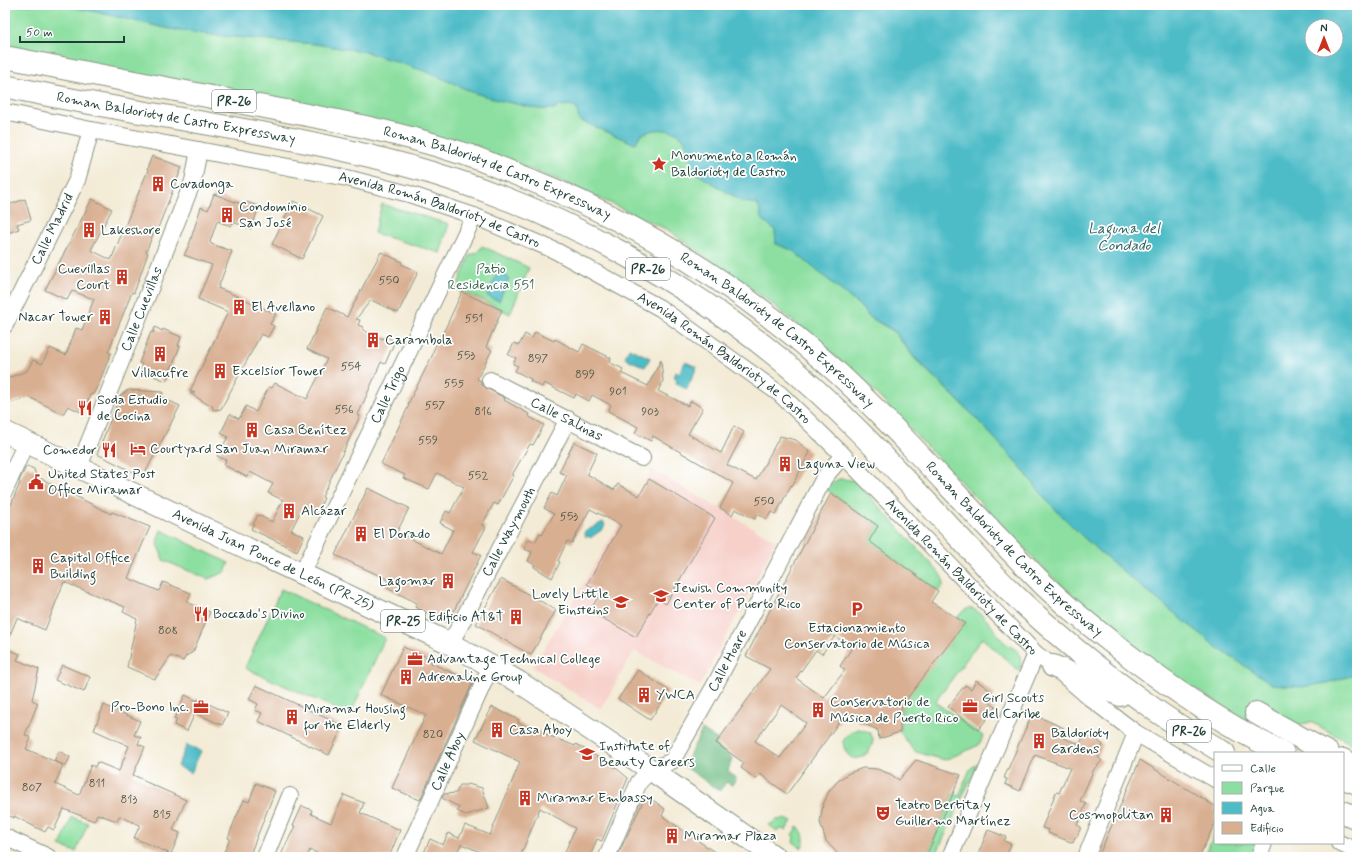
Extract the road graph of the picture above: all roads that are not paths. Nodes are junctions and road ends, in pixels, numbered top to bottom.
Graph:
1 (5, 57) edge
2 (5, 86) edge
3 (5, 112) edge
4 (90, 130) junction
5 (199, 150) junction
6 (474, 216) junction
7 (5, 325) edge
8 (490, 380) dead end
9 (568, 420) junction
10 (5, 432) edge
11 (26, 442) junction
12 (843, 456) junction
13 (642, 458) dead end
14 (79, 467) junction
15 (5, 490) edge
16 (302, 574) junction
17 (447, 642) junction
18 (1044, 660) junction
19 (491, 666) junction
20 (1154, 710) junction
21 (1256, 714) dead end
22 (1136, 733) junction
23 (1222, 752) edge
24 (1281, 752) edge
25 (1326, 752) edge
26 (1344, 760) edge
27 (1357, 767) edge
28 (651, 770) junction
29 (1214, 778) edge
30 (1344, 778) edge
31 (1357, 783) edge
32 (290, 796) dead end
33 (1344, 812) edge
34 (1357, 818) edge
35 (5, 837) edge
36 (1264, 844) edge
37 (1341, 844) edge
38 (1357, 851) edge
39 (48, 857) edge
40 (265, 857) edge
41 (405, 857) edge
42 (607, 857) edge
43 (775, 857) edge
44 (950, 857) edge
45 (1086, 857) edge
46 (1259, 857) edge

1 - 24 highway, Roman Baldorioty de Castro Expressway / PR-26
2 - 20 highway, Roman Baldorioty de Castro Expressway / PR-26
3 - 4 street, Avenida Román Baldorioty de Castro
4 - 5 street, Avenida Román Baldorioty de Castro
4 - 7 street, Calle Madrid
5 - 6 street, Avenida Román Baldorioty de Castro
5 - 14 street, Calle Cuevillas
6 - 12 street, Avenida Román Baldorioty de Castro
6 - 16 street, Calle Trigo
8 - 9 street, Calle Salinas
9 - 13 street, Calle Salinas
9 - 17 street, Calle Waymouth
10 - 11 main road, Avenida Juan Ponce de León (PR-25) / PR-25
11 - 14 main road, Avenida Juan Ponce de León (PR-25) / PR-25
11 - 15 street
12 - 18 street, Avenida Román Baldorioty de Castro
12 - 28 street, Calle Hoare
14 - 16 main road, Avenida Juan Ponce de León (PR-25) / PR-25
16 - 17 main road, Avenida Juan Ponce de León (PR-25) / PR-25
17 - 19 main road, Avenida Juan Ponce de León (PR-25) / PR-25
18 - 20 highway
18 - 22 street, Avenida Román Baldorioty de Castro
18 - 44 street
19 - 28 main road, Avenida Juan Ponce de León (PR-25) / PR-25
19 - 41 street, Calle Aboy
20 - 23 highway, Roman Baldorioty de Castro Expressway / PR-26
21 - 25 highway
22 - 29 street, Avenida Román Baldorioty de Castro
22 - 45 street
26 - 27 highway
28 - 42 street, Calle Hoare
28 - 43 main road, Avenida Juan Ponce de León (PR-25) / PR-25
30 - 31 highway
32 - 40 street
33 - 34 highway
35 - 39 street
36 - 46 street
37 - 38 street

